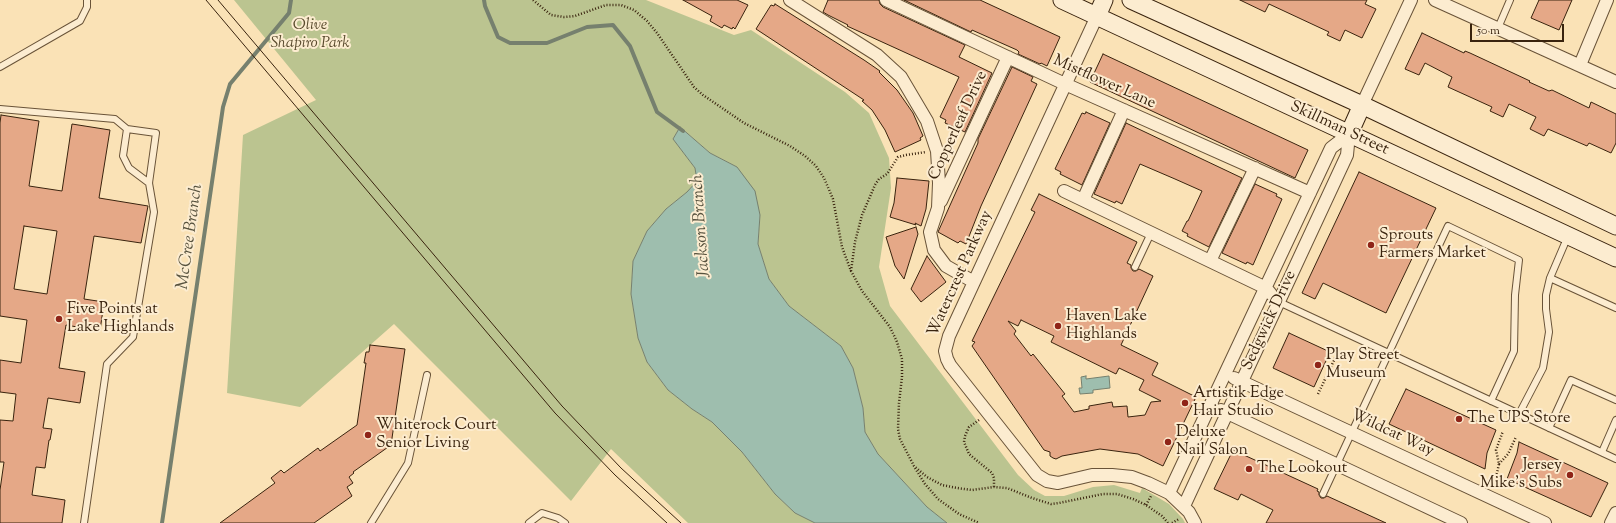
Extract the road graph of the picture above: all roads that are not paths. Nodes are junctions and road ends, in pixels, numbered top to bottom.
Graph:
1 (87, 0) edge
2 (790, 0) edge
3 (886, 0) edge
4 (1062, 0) edge
5 (1104, 0) edge
6 (1131, 0) edge
7 (1410, 0) edge
8 (1435, 0) edge
9 (1510, 0) edge
10 (1607, 0) edge
11 (1097, 16) junction
12 (1498, 28) junction
13 (1008, 57) junction
14 (1580, 65) junction
15 (0, 67) edge
16 (1616, 82) edge
17 (1066, 84) junction
18 (1362, 105) junction
19 (0, 109) edge
20 (1124, 110) junction
21 (127, 128) junction
22 (1349, 134) junction
23 (1255, 168) junction
24 (149, 183) junction
25 (1064, 192) dead end
26 (1310, 193) junction
27 (1083, 200) junction
28 (938, 208) junction
29 (1580, 210) junction
30 (1616, 226) edge
31 (1151, 233) junction
32 (1569, 234) junction
33 (1616, 258) edge
34 (1210, 261) junction
35 (1135, 267) dead end
36 (1550, 278) junction
37 (974, 282) junction
38 (1266, 288) junction
39 (1279, 302) junction
40 (1616, 308) edge
41 (1388, 353) junction
42 (1226, 374) junction
43 (427, 375) dead end
44 (1242, 381) junction
45 (1616, 400) edge
46 (1491, 401) junction
47 (1211, 405) junction
48 (1227, 413) junction
49 (1519, 414) junction
50 (1616, 420) edge
51 (1549, 428) junction
52 (1351, 433) junction
53 (1602, 452) junction
54 (1616, 459) edge
55 (1337, 463) junction
56 (1169, 493) junction
57 (1323, 494) dead end
58 (1182, 512) junction
59 (1616, 513) edge
60 (84, 523) edge
61 (371, 523) edge
62 (529, 523) edge
63 (565, 523) edge
64 (1195, 523) edge
65 (1461, 523) edge
66 (1545, 523) edge
67 (1612, 523) edge

1 - 15 lane
2 - 28 street
3 - 13 street, Mistflower Lane
4 - 11 main road, Skillman Street
5 - 11 main road
6 - 18 main road, Skillman Street
7 - 18 street, Sedgwick Drive
8 - 12 street
9 - 12 lane
10 - 14 street
11 - 17 street, Watercrest Parkway
11 - 22 main road, Skillman Street
12 - 14 street
13 - 17 street, Mistflower Lane
13 - 28 street, Copperleaf Drive
14 - 16 street
17 - 20 street, Mistflower Lane
17 - 37 street, Watercrest Parkway
18 - 22 main road, Sedgwick Drive
18 - 29 main road, Skillman Street
19 - 21 lane
20 - 23 street, Mistflower Lane
20 - 27 street
21 - 24 lane
21 - 24 lane
22 - 26 street, Sedgwick Drive
22 - 32 main road, Skillman Street
22 - 39 street, Sedgwick Drive
23 - 26 street, Mistflower Lane
23 - 34 street
24 - 60 lane
25 - 27 street
26 - 38 street, Sedgwick Drive
27 - 31 street
28 - 37 street
29 - 30 main road, Skillman Street
29 - 32 main road
31 - 34 street
31 - 35 lane
32 - 33 main road, Skillman Street
32 - 36 lane
34 - 38 street
36 - 40 lane
36 - 49 lane
37 - 56 street, Watercrest Parkway
38 - 39 street
38 - 42 street, Sedgwick Drive
39 - 41 lane
39 - 44 street, Sedgwick Drive
41 - 46 lane
41 - 46 lane
41 - 52 lane
42 - 44 street, Wildcat Way
42 - 47 street, Sedgwick Drive
43 - 61 lane
44 - 48 street, Sedgwick Drive
44 - 52 street, Wildcat Way
45 - 51 lane
46 - 49 lane
47 - 48 street
47 - 56 street, Sedgwick Drive
48 - 55 street
48 - 58 street, Sedgwick Drive
49 - 51 lane
50 - 53 lane
51 - 53 lane
52 - 55 lane
52 - 66 street, Wildcat Way
53 - 54 lane
55 - 57 lane
55 - 65 street
56 - 58 street, Watercrest Parkway
58 - 64 street, Watercrest Parkway
59 - 67 street
62 - 63 lane

